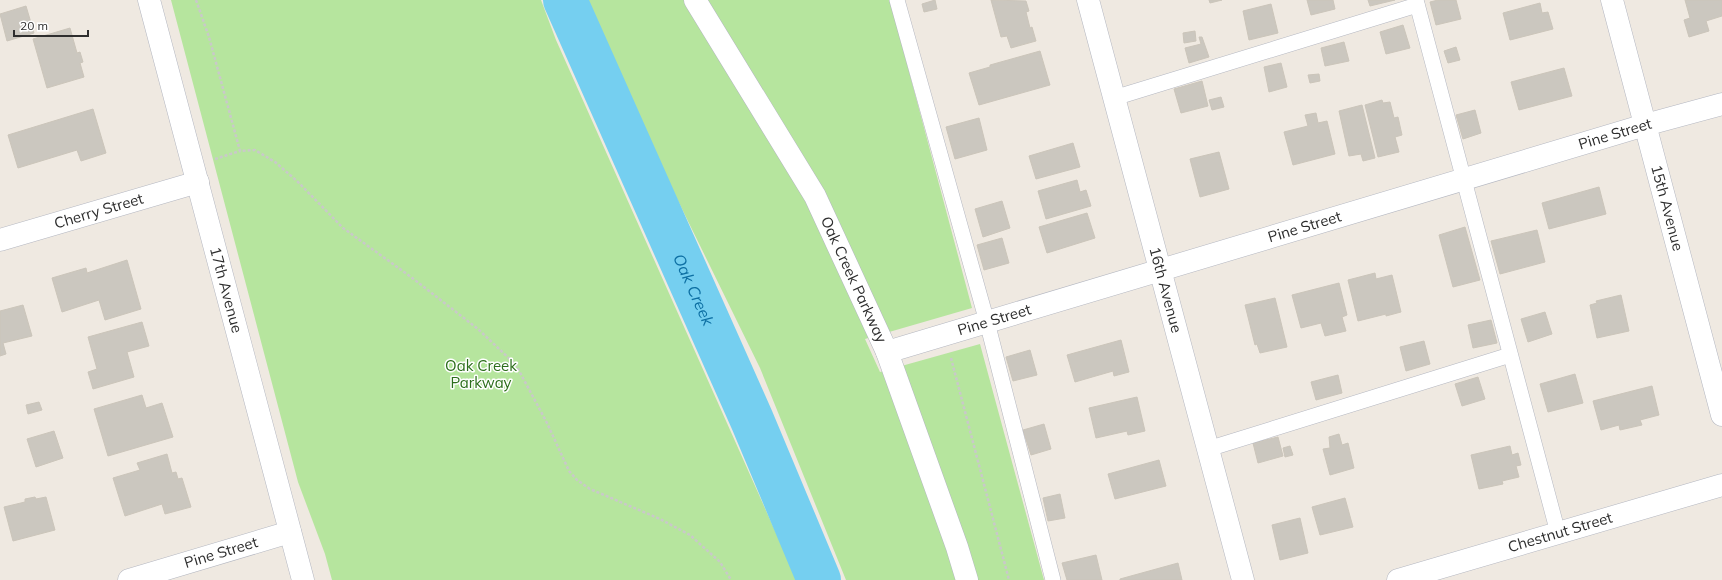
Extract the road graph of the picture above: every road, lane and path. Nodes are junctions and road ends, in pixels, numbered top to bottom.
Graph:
1 (149, 0) edge
2 (196, 0) edge
3 (695, 0) edge
4 (897, 0) edge
5 (1088, 0) edge
6 (1612, 0) edge
7 (1416, 2) edge
8 (1114, 98) junction
9 (1722, 104) edge
10 (1645, 125) junction
11 (1463, 180) junction
12 (198, 182) junction
13 (0, 240) edge
14 (1160, 270) junction
15 (987, 322) junction
16 (944, 334) junction
17 (887, 352) junction
18 (1510, 355) junction
19 (1722, 415) edge
20 (1208, 448) junction
21 (1722, 485) edge
22 (290, 532) junction
23 (1558, 533) junction
24 (129, 580) edge
25 (303, 580) edge
26 (731, 580) edge
27 (967, 580) edge
28 (1009, 580) edge
29 (1053, 580) edge
30 (1243, 580) edge
31 (1398, 580) edge

1 - 12 street, 17th Avenue
2 - 26 path
3 - 17 street, Oak Creek Parkway
4 - 15 lane
5 - 8 street, 16th Avenue
6 - 10 street, 15th Avenue
7 - 8 lane
7 - 11 lane
8 - 14 street, 16th Avenue
9 - 10 street, Pine Street
10 - 11 street, Pine Street
10 - 19 street, 15th Avenue
11 - 14 street, Pine Street
11 - 18 lane
12 - 13 street, Cherry Street
12 - 22 street, 17th Avenue
14 - 15 street, Pine Street
14 - 20 street, 16th Avenue
15 - 16 street, Pine Street
15 - 29 lane
16 - 17 street, Pine Street
16 - 28 path
17 - 27 street, Oak Creek Parkway
18 - 20 lane
18 - 23 lane
20 - 30 street, 16th Avenue
21 - 23 street, Chestnut Street
22 - 24 street, Pine Street
22 - 25 street, 17th Avenue
23 - 31 street, Chestnut Street

